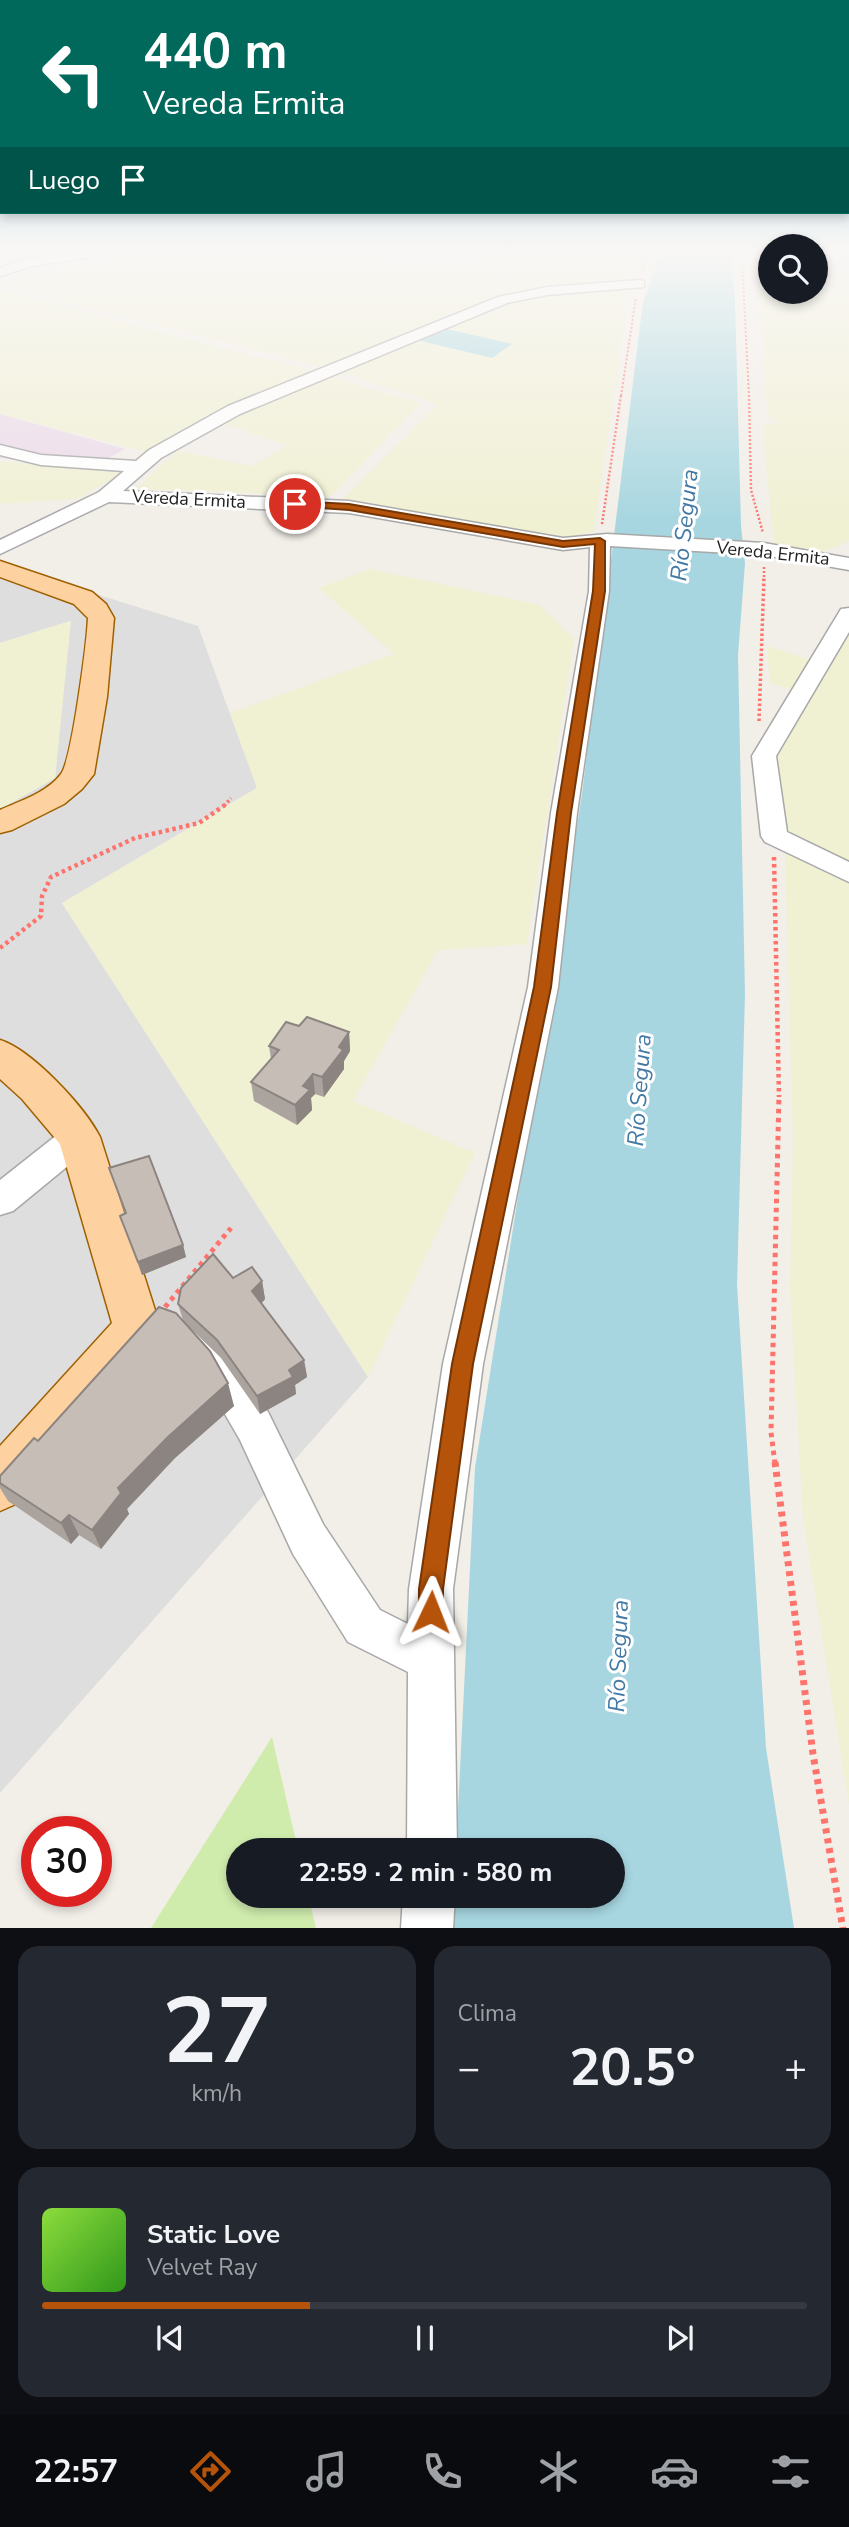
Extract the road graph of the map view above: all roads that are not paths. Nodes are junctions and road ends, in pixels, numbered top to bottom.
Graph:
1 (398, 343) edge
2 (0, 450) edge
3 (140, 467) junction
4 (106, 496) junction
5 (12, 523) dead end
6 (50, 524) junction
7 (603, 540) junction
8 (0, 548) edge
9 (849, 564) edge
10 (0, 569) edge
11 (849, 614) edge
12 (0, 822) edge
13 (849, 873) edge
14 (0, 1055) edge
15 (79, 1137) junction
16 (0, 1200) edge
17 (148, 1321) junction
18 (0, 1485) edge
19 (432, 1659) junction
20 (432, 1838) edge
21 (428, 1908) edge
22 (427, 1928) edge

1 - 3 street, Vereda Ermita
2 - 3 street
3 - 4 street, Vereda Ermita
4 - 6 street
4 - 7 street, Vereda Ermita
5 - 6 street
6 - 8 street
7 - 9 street, Vereda Ermita
7 - 19 street
10 - 12 main road
11 - 13 street
14 - 15 main road
15 - 16 street
15 - 17 main road
17 - 18 main road
17 - 19 street
19 - 20 street
21 - 22 street

